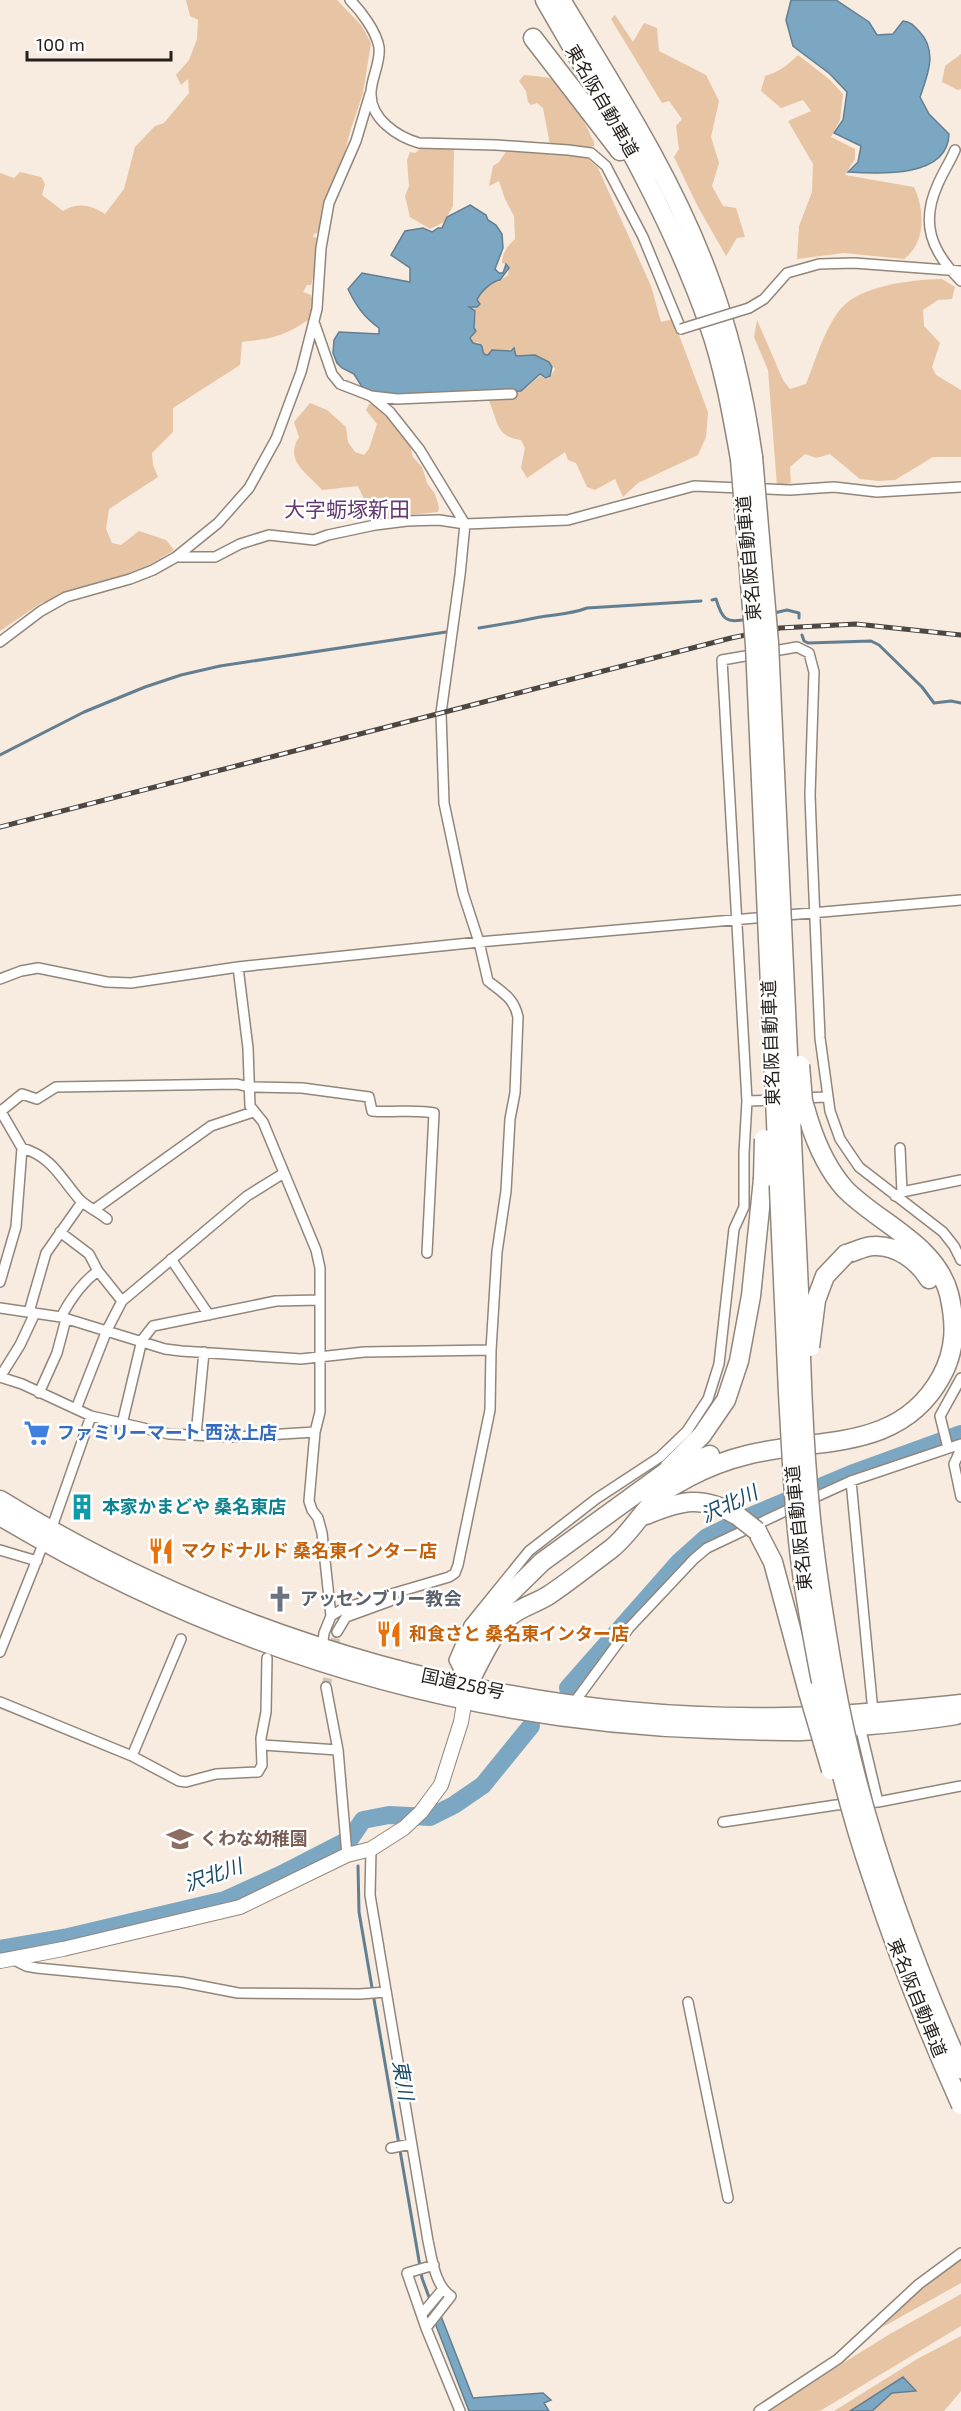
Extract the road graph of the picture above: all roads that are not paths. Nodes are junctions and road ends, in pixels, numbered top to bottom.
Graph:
1 (350, 0) edge
2 (545, 0) edge
3 (563, 0) edge
4 (533, 38) dead end
5 (370, 94) junction
6 (955, 150) dead end
7 (950, 270) junction
8 (961, 271) edge
9 (691, 278) junction
10 (961, 280) edge
11 (314, 322) junction
12 (512, 394) dead end
13 (371, 396) junction
14 (746, 458) junction
15 (961, 487) edge
16 (465, 524) junction
17 (176, 557) junction
18 (0, 642) edge
19 (778, 870) junction
20 (961, 900) edge
21 (766, 912) junction
22 (816, 914) junction
23 (738, 920) junction
24 (479, 942) junction
25 (238, 967) junction
26 (0, 979) edge
27 (249, 1087) junction
28 (827, 1097) junction
29 (747, 1101) junction
30 (0, 1110) edge
31 (253, 1112) junction
32 (22, 1148) junction
33 (900, 1148) dead end
34 (284, 1173) junction
35 (961, 1180) edge
36 (898, 1194) junction
37 (81, 1202) junction
38 (95, 1209) junction
39 (107, 1219) dead end
40 (60, 1232) junction
41 (427, 1253) dead end
42 (171, 1259) junction
43 (961, 1260) edge
44 (98, 1271) junction
45 (0, 1282) edge
46 (320, 1300) junction
47 (122, 1301) junction
48 (0, 1308) edge
49 (32, 1313) junction
50 (209, 1315) junction
51 (63, 1318) junction
52 (107, 1330) junction
53 (142, 1340) junction
54 (491, 1350) junction
55 (204, 1352) junction
56 (321, 1357) junction
57 (0, 1377) edge
58 (961, 1378) edge
59 (39, 1393) junction
60 (76, 1409) junction
61 (91, 1416) junction
62 (122, 1424) junction
63 (315, 1432) junction
64 (196, 1435) junction
65 (947, 1446) junction
66 (961, 1446) edge
67 (666, 1472) junction
68 (851, 1481) junction
69 (961, 1497) edge
70 (0, 1500) edge
71 (0, 1516) edge
72 (639, 1518) junction
73 (47, 1536) junction
74 (0, 1550) edge
75 (817, 1558) junction
76 (37, 1561) junction
77 (392, 1594) junction
78 (331, 1616) junction
79 (337, 1632) tunnel mouth
80 (181, 1639) dead end
81 (0, 1652) edge
82 (320, 1656) junction
83 (267, 1658) dead end
84 (326, 1687) tunnel mouth
85 (466, 1694) junction
86 (0, 1702) edge
87 (573, 1704) junction
88 (961, 1704) edge
89 (873, 1712) junction
90 (961, 1714) edge
91 (860, 1726) junction
92 (262, 1745) junction
93 (338, 1750) junction
94 (132, 1756) junction
95 (961, 1786) edge
96 (878, 1802) junction
97 (723, 1822) dead end
98 (347, 1846) junction
99 (371, 1849) junction
100 (872, 1878) junction
101 (7, 1961) edge
102 (384, 1993) junction
103 (688, 2002) dead end
104 (961, 2069) edge
105 (961, 2105) edge
106 (409, 2144) junction
107 (391, 2148) dead end
108 (728, 2198) dead end
109 (961, 2253) edge
110 (434, 2265) junction
111 (443, 2289) junction
112 (422, 2314) junction
113 (426, 2328) junction
114 (460, 2411) edge
115 (759, 2411) edge

1 - 5 street
2 - 9 highway, 東名阪自動車道
3 - 14 highway, 東名阪自動車道
4 - 9 highway
5 - 7 street, bridge
5 - 11 street
6 - 7 street
7 - 8 street
7 - 10 street
9 - 14 highway, 東名阪自動車道
11 - 13 street
11 - 17 street
12 - 13 street
13 - 16 street
14 - 19 highway, 東名阪自動車道, bridge
14 - 21 highway, 東名阪自動車道, bridge
15 - 16 street
16 - 17 street
16 - 24 street
17 - 18 street
19 - 72 highway, bridge
19 - 75 highway, 東名阪自動車道, bridge
20 - 22 street
21 - 67 highway, bridge
21 - 100 highway, 東名阪自動車道, bridge
22 - 23 street
22 - 23 street
22 - 28 street
23 - 24 street
23 - 29 street
24 - 25 street
24 - 54 street
25 - 26 street
25 - 27 street
27 - 30 street
27 - 31 street
27 - 41 street
28 - 29 street
28 - 36 street
29 - 85 street
30 - 32 street
31 - 34 street
31 - 38 street
32 - 37 street
32 - 45 street
33 - 36 street
34 - 42 street
34 - 46 street
35 - 36 street
36 - 43 street
37 - 38 street
37 - 40 street
38 - 39 street
40 - 44 street
40 - 49 street
42 - 47 street
42 - 50 street
44 - 47 street
44 - 51 street
46 - 50 street
46 - 56 street
47 - 52 street
48 - 49 street
49 - 51 street
49 - 57 street
50 - 53 street
51 - 52 street
51 - 59 street
52 - 53 street
52 - 60 street
53 - 55 street
53 - 62 street
54 - 56 street
54 - 77 street
55 - 56 street
55 - 64 street
56 - 63 street
57 - 59 street
58 - 65 street
59 - 60 street
60 - 61 street
61 - 62 street
61 - 73 street
62 - 64 street
63 - 64 street
63 - 78 street
65 - 66 street
65 - 68 street
66 - 69 street
67 - 75 highway, bridge
67 - 85 highway
68 - 87 street
68 - 89 street
70 - 73 highway, 国道258号
71 - 73 highway, 国道258号
72 - 85 highway
72 - 100 highway, bridge
73 - 76 street
73 - 82 highway, 国道258号
74 - 76 street
75 - 104 highway, 東名阪自動車道, bridge
76 - 81 street
77 - 78 street
77 - 79 street
78 - 82 street
80 - 94 street
82 - 85 highway, 国道258号
83 - 92 street
84 - 93 street
85 - 87 highway, 国道258号
85 - 91 highway, 国道258号
85 - 99 street
86 - 94 street
87 - 89 highway, 国道258号
88 - 89 highway, 国道258号
90 - 91 highway, 国道258号
91 - 96 street
92 - 93 street
92 - 94 street
93 - 98 street
95 - 96 street
96 - 97 street
98 - 99 street
98 - 101 street
99 - 102 street
100 - 105 highway, 東名阪自動車道, bridge
101 - 102 street
102 - 106 street
103 - 108 street
106 - 107 street
106 - 110 street
109 - 115 street
110 - 111 street
110 - 112 street
111 - 112 street
111 - 113 street
112 - 113 street
113 - 114 street

